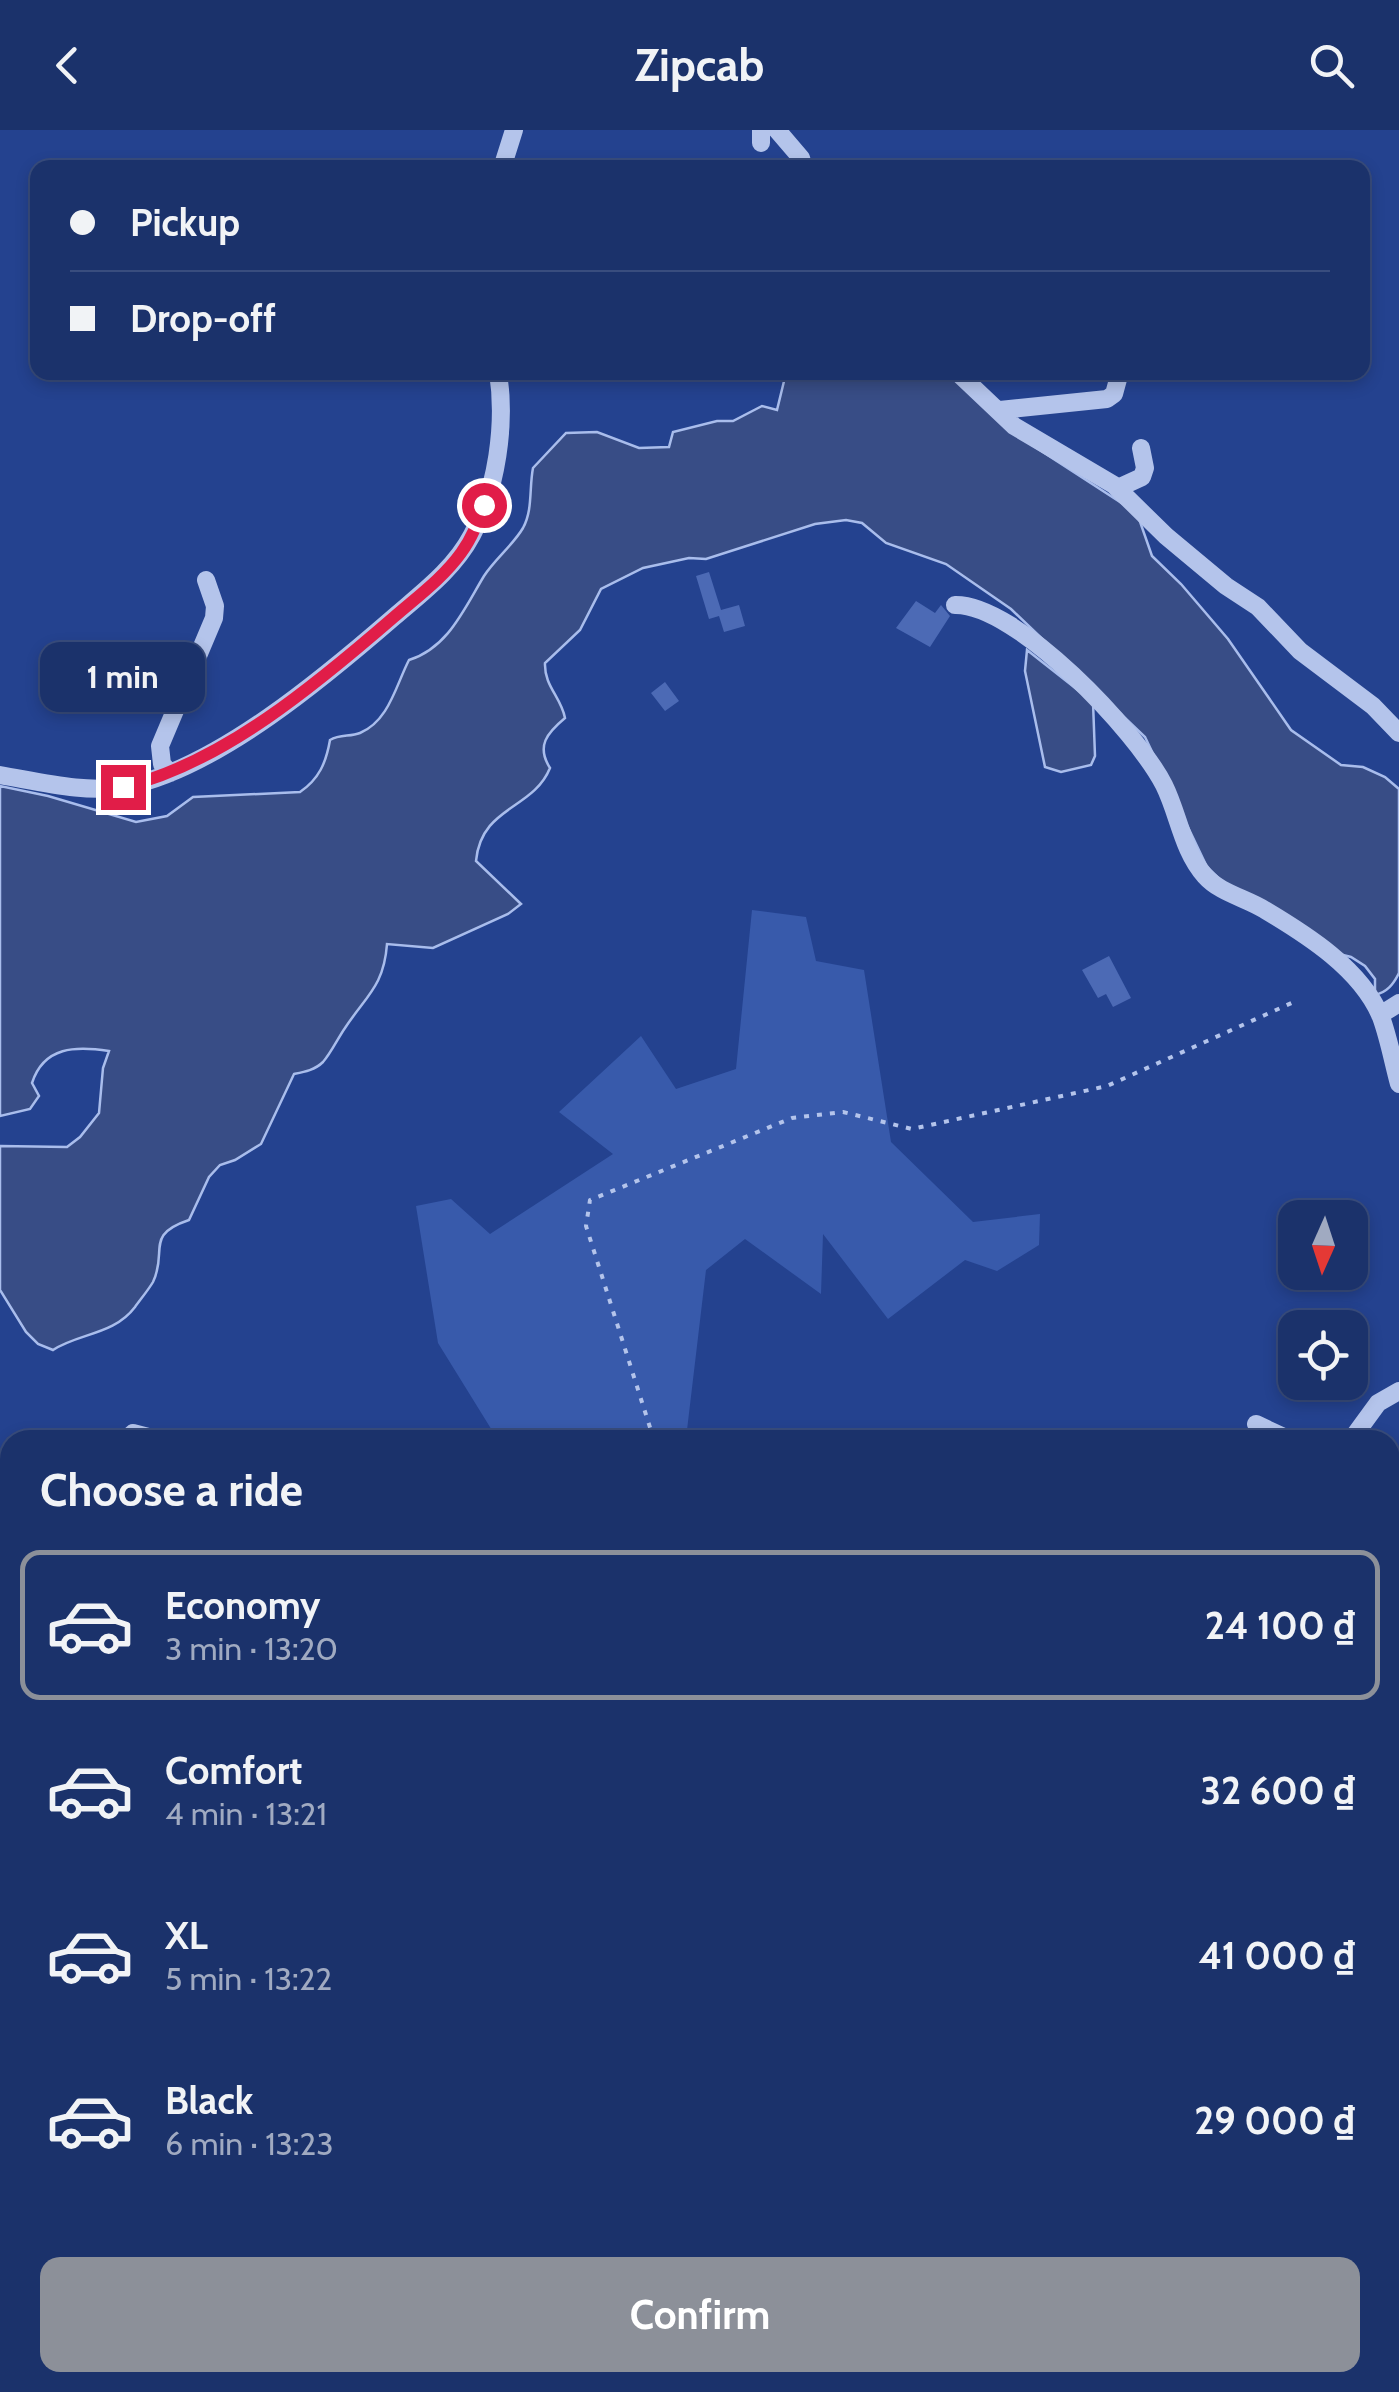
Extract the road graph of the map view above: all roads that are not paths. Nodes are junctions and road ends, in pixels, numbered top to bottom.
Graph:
1 (514, 130) edge
2 (777, 130) edge
3 (505, 160) edge
4 (802, 160) edge
5 (499, 380) edge
6 (966, 380) edge
7 (1118, 380) edge
8 (1000, 410) junction
9 (1142, 448) dead end
10 (1118, 488) junction
11 (206, 580) dead end
12 (955, 604) dead end
13 (1399, 733) edge
14 (170, 774) junction
15 (0, 775) edge
16 (1399, 1003) edge
17 (1380, 1015) junction
18 (1399, 1084) edge
19 (1399, 1390) edge
20 (1256, 1424) dead end
21 (1269, 1430) edge
22 (1358, 1430) edge

1 - 3 street
2 - 4 street
5 - 14 street
6 - 8 street
7 - 8 street
8 - 10 street
9 - 10 street
10 - 13 street
11 - 14 street
12 - 17 street
14 - 15 street
16 - 17 street
17 - 18 street
19 - 22 street
20 - 21 street

